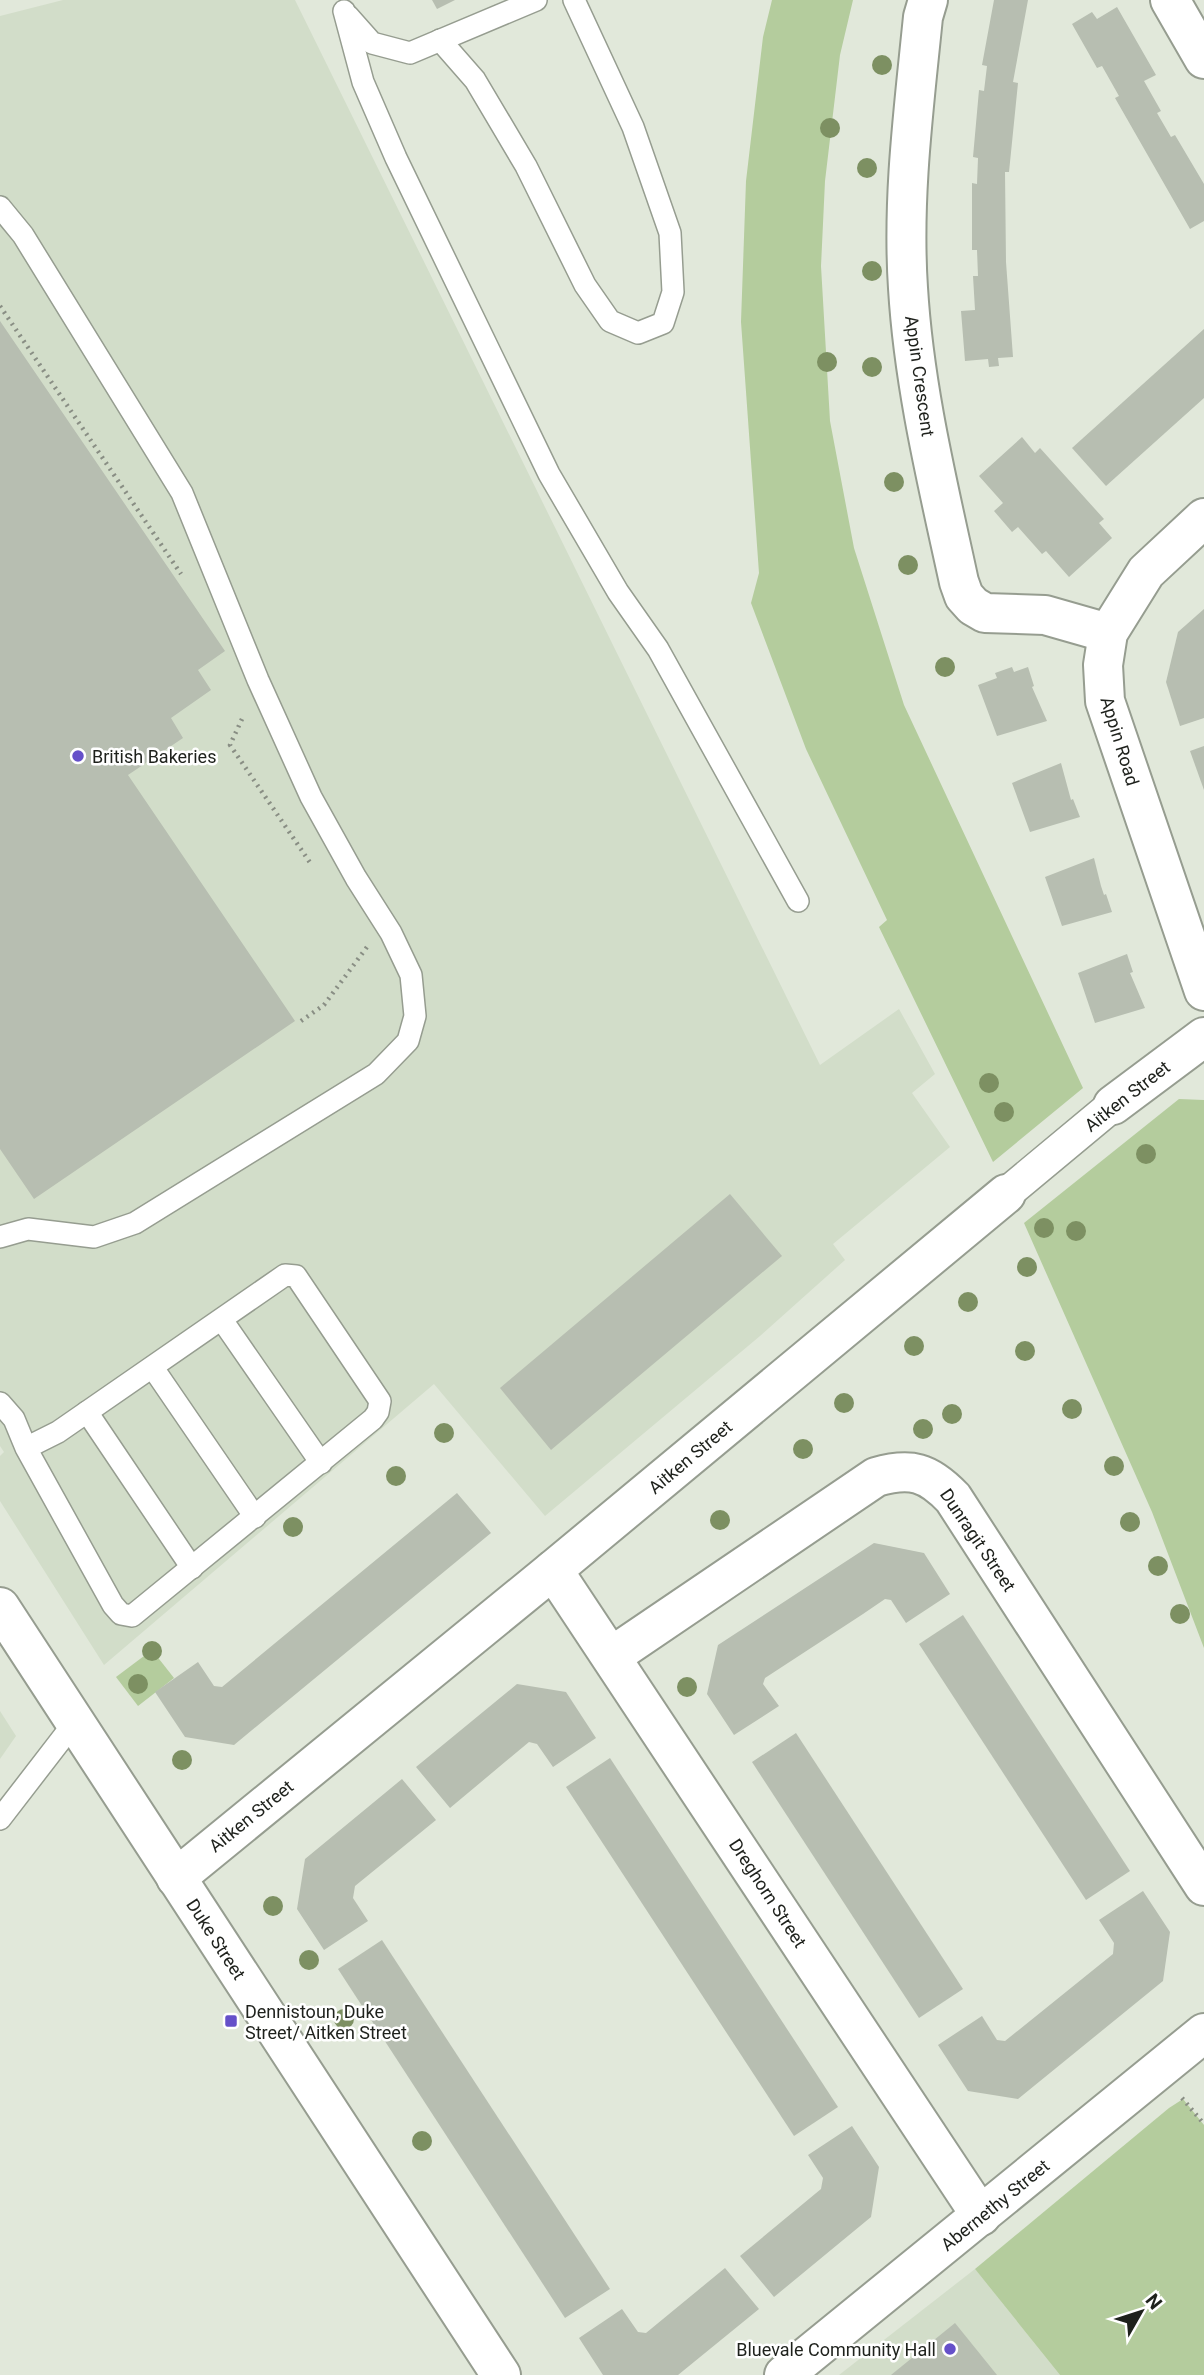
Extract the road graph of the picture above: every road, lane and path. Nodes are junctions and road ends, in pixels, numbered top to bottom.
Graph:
1 (536, 0) edge
2 (574, 0) edge
3 (928, 0) edge
4 (1170, 0) edge
5 (341, 6) edge
6 (440, 40) junction
7 (1204, 59) edge
8 (0, 207) edge
9 (0, 306) edge
10 (1204, 517) edge
11 (188, 585) dead end
12 (1108, 633) junction
13 (243, 711) dead end
14 (314, 868) dead end
15 (798, 901) dead end
16 (367, 946) dead end
17 (1204, 990) edge
18 (301, 1021) dead end
19 (1204, 1037) edge
20 (1113, 1105) joint
21 (1006, 1194) joint
22 (0, 1221) edge
23 (28, 1229) junction
24 (0, 1237) edge
25 (222, 1320) junction
26 (153, 1368) junction
27 (0, 1403) edge
28 (87, 1412) junction
29 (26, 1448) junction
30 (321, 1463) junction
31 (255, 1517) junction
32 (192, 1568) junction
33 (553, 1570) junction
34 (0, 1607) edge
35 (612, 1656) junction
36 (74, 1723) junction
37 (0, 1819) edge
38 (176, 1878) junction
39 (1204, 1886) edge
40 (1204, 2033) edge
41 (981, 2216) junction
42 (501, 2375) edge
43 (784, 2375) edge

1 - 6 lane
2 - 6 lane
3 - 12 street, Appin Crescent
4 - 7 street
5 - 6 lane
5 - 15 lane
8 - 23 lane
9 - 11 path
10 - 12 street, Appin Road
12 - 17 street, Appin Road
13 - 14 path
16 - 18 path
19 - 20 street, Aitken Street
20 - 21 street, Aitken Street
21 - 33 street, Aitken Street
22 - 23 lane
23 - 24 lane
25 - 26 lane
25 - 30 lane
25 - 30 lane
26 - 28 lane
26 - 31 lane
27 - 29 lane
28 - 29 lane
28 - 32 lane
29 - 32 lane
30 - 31 lane
31 - 32 lane
33 - 35 street, Dreghorn Street
33 - 38 street, Aitken Street
34 - 36 street, Duke Street
35 - 39 street, Dunragit Street
35 - 41 street, Dreghorn Street
36 - 37 lane
36 - 38 street, Duke Street
38 - 42 street, Duke Street
40 - 41 street, Abernethy Street
41 - 43 street, Abernethy Street

